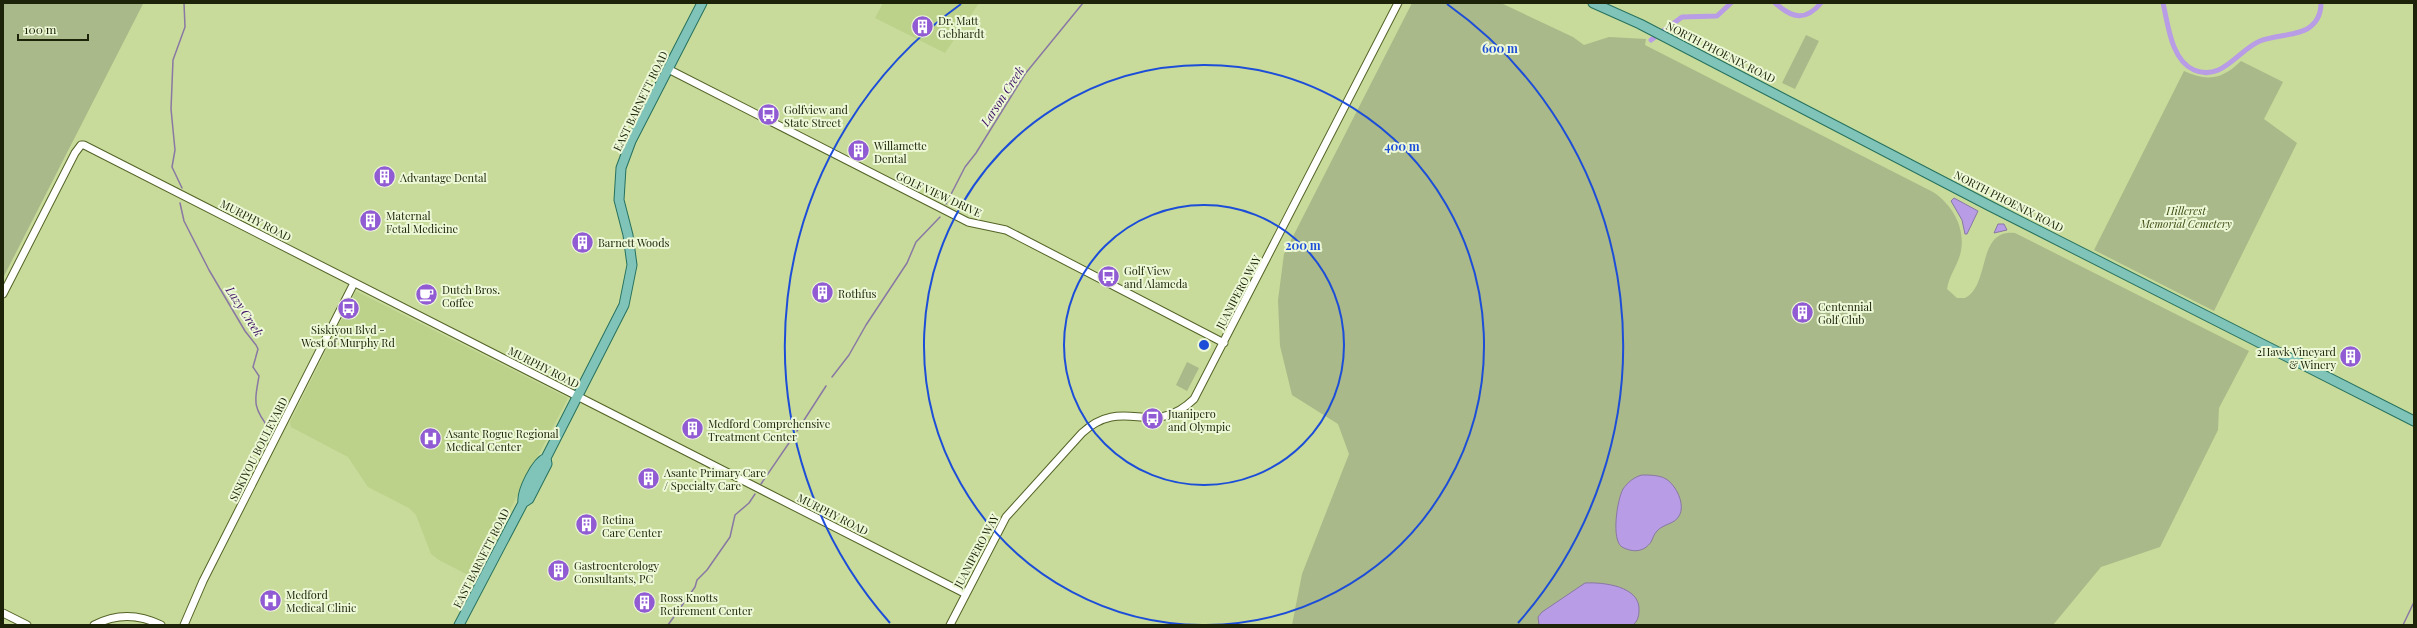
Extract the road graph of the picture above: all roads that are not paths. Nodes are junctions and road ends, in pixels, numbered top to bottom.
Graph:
1 (702, 3) edge
2 (1398, 3) edge
3 (1593, 3) edge
4 (668, 69) junction
5 (354, 283) junction
6 (3, 294) edge
7 (1224, 343) junction
8 (578, 396) junction
9 (2414, 421) edge
10 (966, 594) junction
11 (3, 613) edge
12 (27, 625) edge
13 (94, 625) edge
14 (161, 625) edge
15 (184, 625) edge
16 (459, 625) edge
17 (950, 625) edge

1 - 4 main road, EAST BARNETT ROAD
2 - 7 street, JUANIPERO WAY
3 - 9 main road, NORTH PHOENIX ROAD
4 - 7 street, GOLF VIEW DRIVE
4 - 8 main road, EAST BARNETT ROAD
5 - 6 street, MURPHY ROAD
5 - 8 street, MURPHY ROAD
5 - 15 street, SISKIYOU BOULEVARD
7 - 10 street, JUANIPERO WAY
8 - 10 street, MURPHY ROAD
8 - 16 main road, EAST BARNETT ROAD
10 - 17 street, JUANIPERO WAY
11 - 12 street
13 - 14 street

